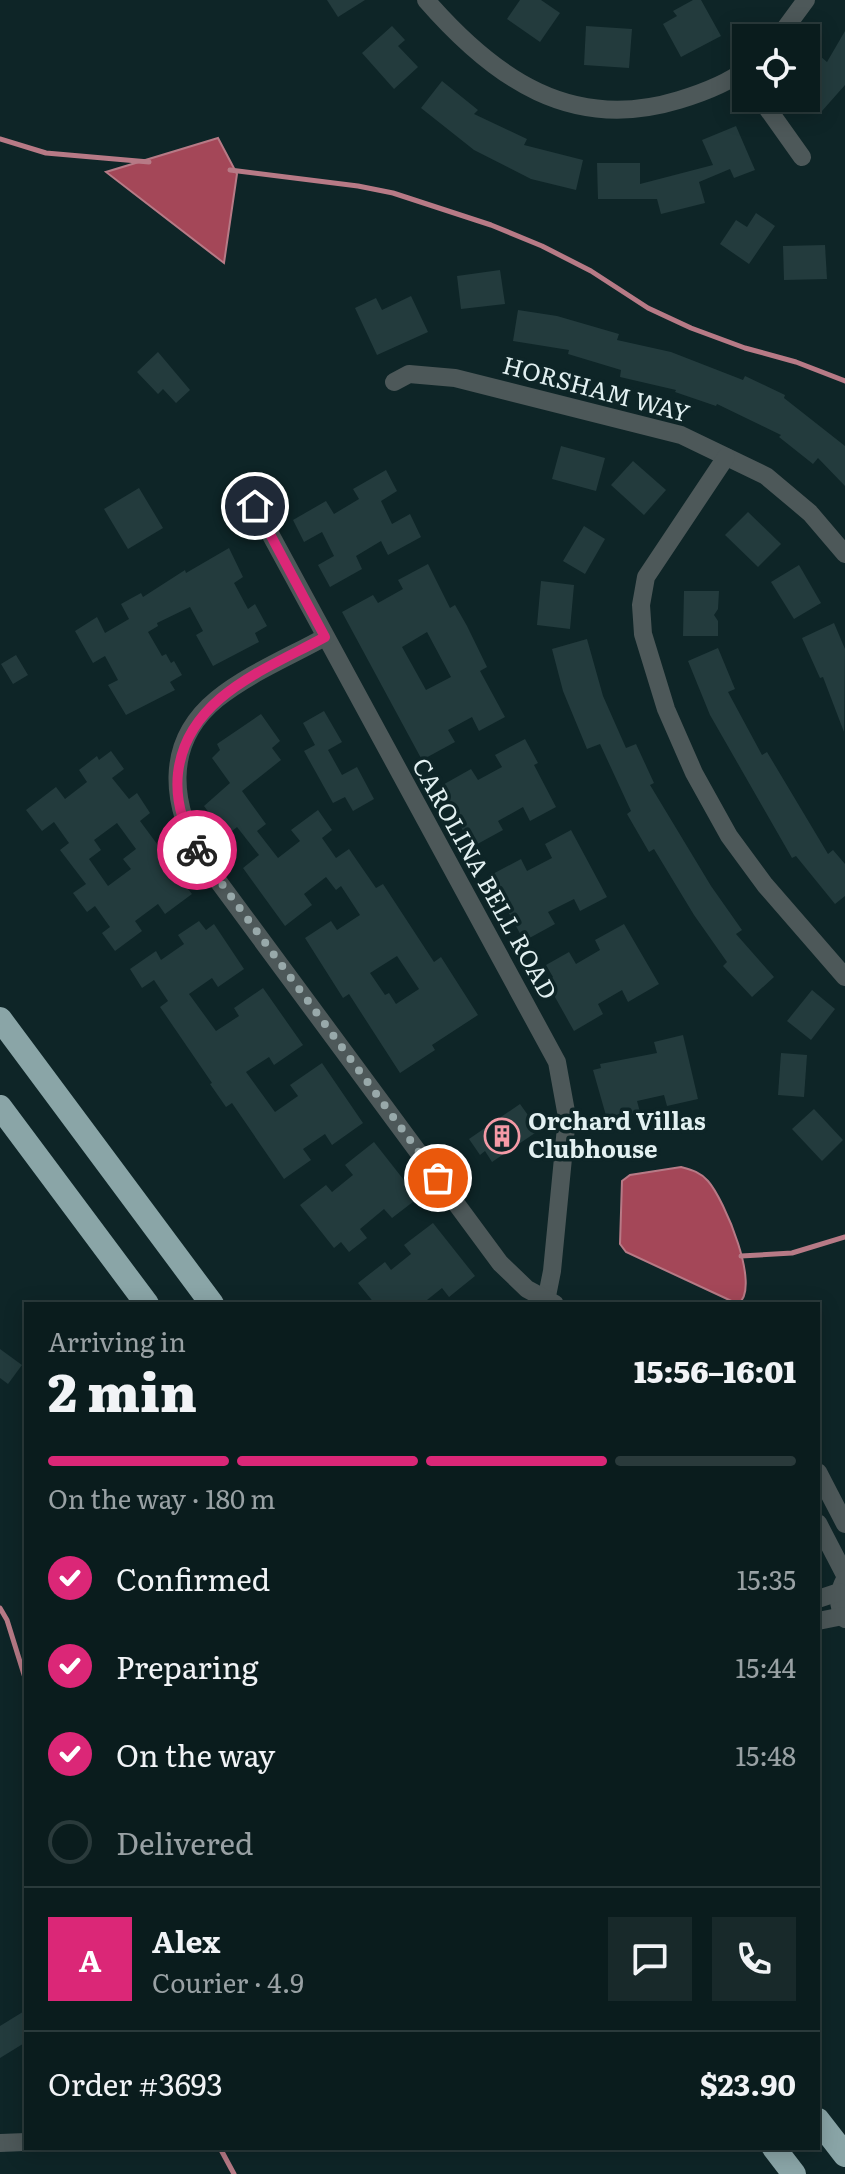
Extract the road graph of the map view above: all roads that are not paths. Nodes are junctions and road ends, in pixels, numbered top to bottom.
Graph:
1 (426, 0) edge
2 (806, 0) edge
3 (788, 24) edge
4 (732, 79) edge
5 (770, 112) edge
6 (802, 157) dead end
7 (394, 382) dead end
8 (726, 457) junction
9 (255, 506) dead end
10 (845, 554) edge
11 (325, 637) junction
12 (845, 977) edge
13 (0, 1019) edge
14 (0, 1107) edge
15 (210, 1300) edge
16 (146, 1302) edge
17 (551, 1302) edge
18 (820, 1476) edge
19 (845, 1524) edge
20 (820, 1528) edge
21 (843, 1582) edge
22 (820, 1598) edge
23 (844, 1618) edge
24 (820, 1621) edge
25 (820, 2123) edge
26 (24, 2142) edge
27 (0, 2143) edge
28 (776, 2150) edge
29 (845, 2155) edge
30 (794, 2174) edge

1 - 4 street
2 - 3 street
5 - 6 street
7 - 8 street, HORSHAM WAY
8 - 10 street, HORSHAM WAY
8 - 12 street
9 - 11 street, CAROLINA BELL ROAD
11 - 17 street, CAROLINA BELL ROAD
11 - 17 street
13 - 15 highway
14 - 16 highway
18 - 19 street
20 - 21 street
21 - 22 street
21 - 23 street
23 - 24 street
25 - 29 highway
26 - 27 street
28 - 30 highway

